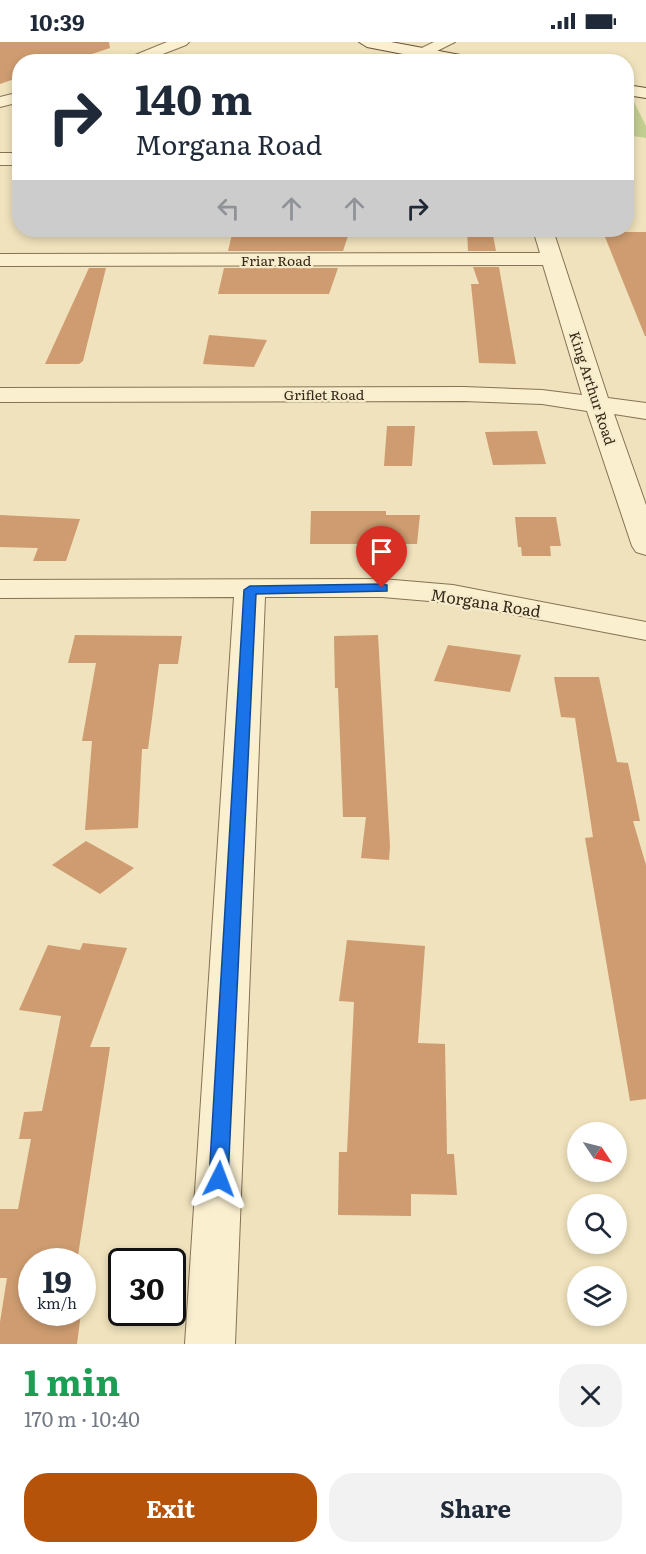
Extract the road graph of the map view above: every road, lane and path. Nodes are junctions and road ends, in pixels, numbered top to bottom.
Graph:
1 (181, 42) edge
2 (367, 42) edge
3 (447, 42) edge
4 (422, 52) junction
5 (148, 54) edge
6 (418, 54) edge
7 (432, 54) edge
8 (545, 237) edge
9 (552, 259) junction
10 (0, 260) edge
11 (0, 395) edge
12 (597, 402) junction
13 (646, 411) edge
14 (646, 546) edge
15 (0, 588) edge
16 (250, 590) junction
17 (646, 631) edge
18 (210, 1344) edge

1 - 5 street
2 - 4 street
3 - 4 street
4 - 6 street
4 - 7 street
8 - 9 street, King Arthur Road
9 - 10 street, Friar Road
9 - 12 street, King Arthur Road
11 - 12 street, Griflet Road
12 - 13 street, Griflet Road
12 - 14 street, King Arthur Road
15 - 16 street, Morgana Road
16 - 17 street, Morgana Road
16 - 18 street

